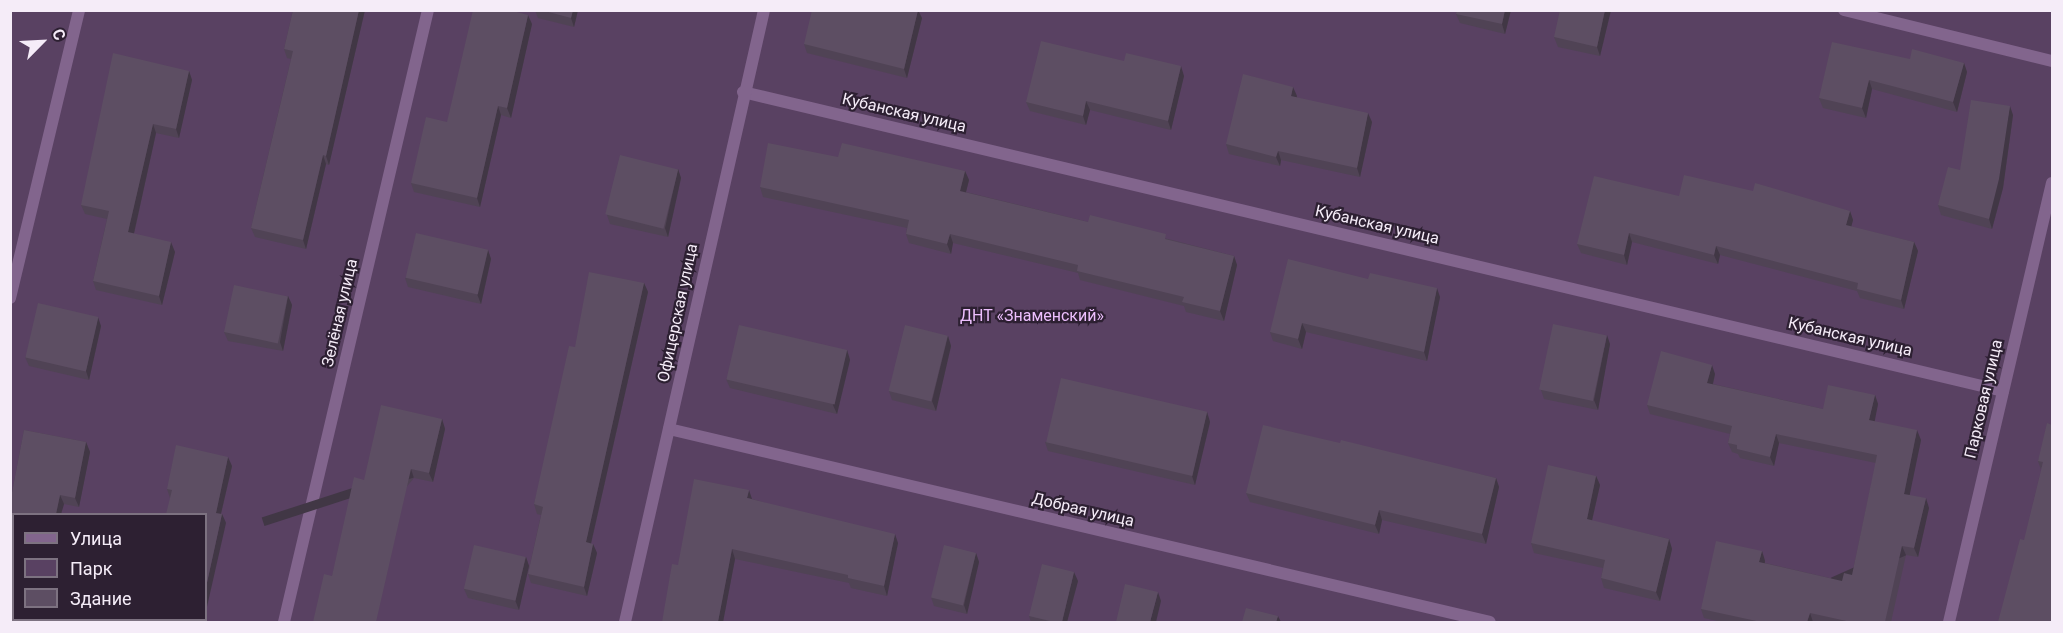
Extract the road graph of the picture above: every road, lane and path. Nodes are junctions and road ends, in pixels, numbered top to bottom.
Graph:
1 (79, 10) edge
2 (428, 10) edge
3 (764, 10) edge
4 (1844, 10) edge
5 (2052, 61) edge
6 (743, 92) junction
7 (2052, 183) edge
8 (10, 298) edge
9 (2003, 391) junction
10 (669, 429) junction
11 (284, 622) edge
12 (625, 622) edge
13 (1490, 622) edge
14 (1948, 622) edge

1 - 8 street
2 - 11 street, Зелёная улица
3 - 6 street, Офицерская улица
4 - 5 street
6 - 9 street, Кубанская улица
6 - 10 street, Офицерская улица
7 - 9 street, Парковая улица
9 - 14 street, Парковая улица
10 - 12 street, Офицерская улица
10 - 13 street, Добрая улица

